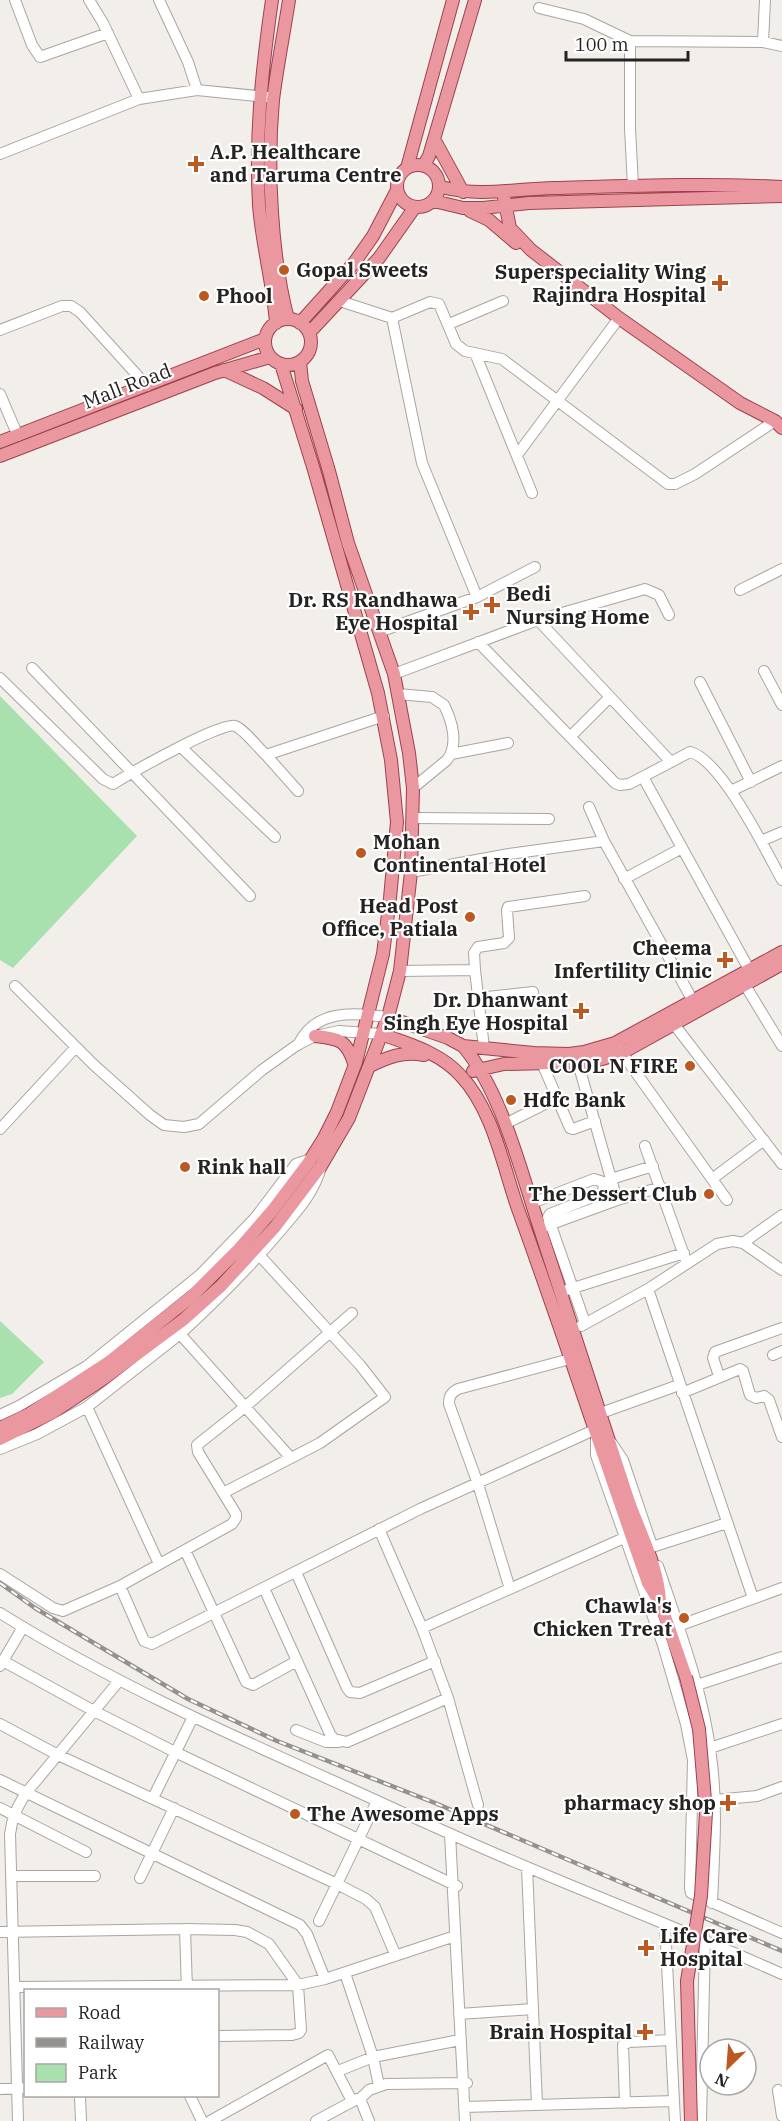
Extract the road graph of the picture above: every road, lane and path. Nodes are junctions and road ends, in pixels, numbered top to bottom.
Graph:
1 (15, 0) edge
2 (89, 0) edge
3 (159, 0) edge
4 (272, 0) edge
5 (289, 0) edge
6 (453, 0) edge
7 (475, 0) edge
8 (765, 0) edge
9 (539, 8) dead end
10 (108, 33) junction
11 (630, 41) junction
12 (763, 42) junction
13 (782, 46) edge
14 (197, 90) junction
15 (260, 96) junction
16 (140, 99) junction
17 (274, 99) junction
18 (434, 139) junction
19 (0, 154) edge
20 (424, 165) junction
21 (407, 168) junction
22 (633, 186) junction
23 (782, 186) edge
24 (441, 187) junction
25 (397, 190) junction
26 (463, 192) junction
27 (503, 192) junction
28 (782, 196) edge
29 (434, 201) junction
30 (505, 206) junction
31 (415, 207) junction
32 (463, 208) junction
33 (531, 250) junction
34 (340, 301) junction
35 (503, 301) dead end
36 (392, 318) junction
37 (619, 318) junction
38 (449, 324) junction
39 (293, 325) junction
40 (0, 330) edge
41 (265, 339) junction
42 (475, 353) junction
43 (270, 357) junction
44 (300, 362) junction
45 (281, 364) junction
46 (224, 370) junction
47 (147, 386) junction
48 (0, 394) edge
49 (558, 402) junction
50 (2, 407) edge
51 (296, 409) junction
52 (778, 424) edge
53 (18, 436) junction
54 (0, 442) edge
55 (517, 455) junction
56 (0, 456) edge
57 (532, 494) dead end
58 (535, 567) dead end
59 (782, 569) edge
60 (740, 590) dead end
61 (477, 597) junction
62 (669, 615) dead end
63 (538, 620) junction
64 (379, 632) junction
65 (478, 642) junction
66 (32, 668) dead end
67 (764, 671) dead end
68 (394, 674) junction
69 (0, 678) edge
70 (700, 682) dead end
71 (398, 694) junction
72 (610, 697) junction
73 (782, 705) edge
74 (384, 716) junction
75 (571, 736) junction
76 (508, 743) dead end
77 (181, 747) junction
78 (451, 754) junction
79 (266, 755) junction
80 (671, 762) junction
81 (782, 766) edge
82 (131, 773) junction
83 (643, 777) junction
84 (751, 782) junction
85 (413, 788) junction
86 (298, 790) dead end
87 (731, 791) junction
88 (589, 807) dead end
89 (414, 818) junction
90 (549, 819) dead end
91 (782, 832) edge
92 (274, 837) dead end
93 (761, 841) junction
94 (604, 842) junction
95 (682, 848) junction
96 (411, 872) junction
97 (624, 879) junction
98 (782, 880) edge
99 (250, 896) dead end
100 (585, 896) dead end
101 (779, 960) edge
102 (475, 970) junction
103 (400, 971) junction
104 (750, 971) junction
105 (745, 985) junction
106 (15, 986) dead end
107 (533, 992) dead end
108 (478, 998) junction
109 (693, 1001) junction
110 (368, 1015) junction
111 (388, 1017) junction
112 (673, 1023) junction
113 (363, 1032) junction
114 (381, 1034) junction
115 (315, 1036) junction
116 (297, 1045) junction
117 (463, 1046) junction
118 (782, 1046) edge
119 (76, 1047) junction
120 (484, 1048) junction
121 (618, 1048) junction
122 (442, 1060) junction
123 (542, 1063) junction
124 (578, 1063) junction
125 (355, 1065) junction
126 (370, 1066) junction
127 (480, 1069) junction
128 (460, 1075) junction
129 (557, 1098) junction
130 (595, 1121) junction
131 (505, 1124) junction
132 (0, 1129) edge
133 (764, 1140) junction
134 (645, 1146) dead end
135 (316, 1163) junction
136 (782, 1164) edge
137 (653, 1166) junction
138 (611, 1179) junction
139 (712, 1179) junction
140 (661, 1187) junction
141 (617, 1200) junction
142 (727, 1200) dead end
143 (531, 1203) junction
144 (782, 1215) edge
145 (545, 1226) junction
146 (742, 1243) junction
147 (260, 1256) junction
148 (685, 1258) junction
149 (782, 1270) edge
150 (648, 1289) junction
151 (567, 1290) junction
152 (352, 1313) dead end
153 (585, 1323) junction
154 (173, 1326) junction
155 (782, 1328) edge
156 (330, 1333) junction
157 (568, 1333) junction
158 (570, 1359) junction
159 (719, 1376) junction
160 (681, 1389) junction
161 (246, 1406) junction
162 (87, 1407) junction
163 (601, 1413) junction
164 (0, 1414) edge
165 (0, 1428) edge
166 (595, 1433) junction
167 (782, 1437) edge
168 (0, 1439) edge
169 (611, 1442) junction
170 (0, 1449) edge
171 (291, 1458) junction
172 (478, 1484) junction
173 (223, 1493) junction
174 (727, 1523) junction
175 (379, 1529) junction
176 (624, 1538) junction
177 (652, 1547) junction
178 (185, 1550) junction
179 (159, 1564) junction
180 (296, 1572) junction
181 (0, 1574) edge
182 (120, 1586) junction
183 (264, 1588) junction
184 (782, 1588) edge
185 (510, 1589) junction
186 (753, 1598) junction
187 (661, 1605) junction
188 (214, 1612) junction
189 (0, 1613) edge
190 (678, 1626) junction
191 (23, 1627) junction
192 (422, 1628) junction
193 (782, 1657) edge
194 (297, 1661) junction
195 (435, 1661) junction
196 (2, 1664) edge
197 (119, 1681) junction
198 (697, 1685) junction
199 (448, 1698) junction
200 (94, 1711) junction
201 (193, 1717) junction
202 (0, 1724) edge
203 (782, 1724) edge
204 (296, 1730) dead end
205 (342, 1742) junction
206 (710, 1748) junction
207 (175, 1752) junction
208 (58, 1755) junction
209 (0, 1780) edge
210 (782, 1787) edge
211 (26, 1793) junction
212 (153, 1798) junction
213 (715, 1800) junction
214 (377, 1801) junction
215 (478, 1805) dead end
216 (0, 1808) edge
217 (174, 1808) junction
218 (14, 1814) junction
219 (452, 1835) junction
220 (358, 1839) junction
221 (86, 1852) dead end
222 (152, 1854) junction
223 (527, 1867) junction
224 (11, 1876) junction
225 (95, 1876) dead end
226 (140, 1878) dead end
227 (337, 1884) junction
228 (455, 1885) junction
229 (712, 1903) junction
230 (319, 1921) dead end
231 (665, 1924) junction
232 (185, 1929) junction
233 (0, 1932) edge
234 (12, 1932) junction
235 (782, 1933) edge
236 (455, 1935) junction
237 (705, 1939) junction
238 (395, 1954) junction
239 (345, 1973) junction
240 (782, 1974) edge
241 (325, 1979) junction
242 (298, 1985) junction
243 (15, 1987) junction
244 (187, 1988) edge
245 (533, 2009) junction
246 (462, 2013) junction
247 (219, 2036) edge
248 (21, 2039) edge
249 (460, 2040) junction
250 (671, 2040) junction
251 (373, 2057) junction
252 (338, 2071) junction
253 (465, 2083) junction
254 (379, 2085) junction
255 (21, 2088) edge
256 (0, 2089) edge
257 (778, 2090) dead end
258 (80, 2097) edge
259 (190, 2097) edge
260 (356, 2100) junction
261 (674, 2101) junction
262 (625, 2103) junction
263 (537, 2105) junction
264 (466, 2107) junction
265 (782, 2116) edge
266 (18, 2121) edge
267 (81, 2121) edge
268 (202, 2121) edge
269 (210, 2121) edge
270 (316, 2121) edge
271 (369, 2121) edge
272 (467, 2121) edge
273 (675, 2121) edge
274 (691, 2121) edge
275 (701, 2121) edge

1 - 10 street
2 - 10 street
3 - 14 street
4 - 15 main road
5 - 17 main road
6 - 21 main road
7 - 18 main road
8 - 12 street
9 - 11 street
10 - 16 street
11 - 12 street
11 - 22 street
12 - 13 street
14 - 15 street
14 - 16 street
15 - 17 street
15 - 39 main road
16 - 19 street
17 - 39 main road
18 - 20 main road
18 - 26 main road
20 - 21 main road
20 - 24 main road
21 - 25 main road
22 - 23 main road
22 - 27 main road
24 - 26 main road
24 - 29 main road
25 - 31 main road
25 - 39 main road
26 - 27 main road
27 - 30 main road
28 - 30 main road
29 - 31 main road
29 - 32 main road
30 - 32 main road
30 - 33 main road
31 - 34 main road
32 - 33 main road
33 - 37 main road
34 - 36 street
34 - 39 main road
35 - 38 street
36 - 38 street
36 - 61 street
37 - 49 street
37 - 52 main road
38 - 42 street
39 - 41 main road
39 - 44 main road
40 - 47 street
41 - 43 main road
41 - 47 main road, Mall Road
42 - 49 street
42 - 55 street
43 - 45 main road
43 - 46 main road, Mall Road
44 - 45 main road
44 - 64 main road
45 - 51 main road
46 - 51 main road
46 - 56 main road, Mall Road
47 - 53 main road, Mall Road
48 - 50 street
49 - 52 street
49 - 55 street
50 - 53 street
51 - 74 main road
53 - 54 main road, Mall Road
55 - 57 street
58 - 61 street
59 - 60 street
61 - 64 street
62 - 63 street
63 - 65 street
63 - 72 street
64 - 68 main road
65 - 68 street
65 - 75 street
66 - 82 street
67 - 73 street
68 - 71 main road
69 - 82 street
70 - 84 street
71 - 78 street
71 - 85 main road
72 - 75 street
72 - 80 street
74 - 79 street
74 - 110 main road
75 - 83 street
76 - 78 street
77 - 79 street
77 - 82 street
77 - 92 street
78 - 85 street
79 - 86 street
80 - 83 street
80 - 87 street
81 - 84 street
82 - 99 street
83 - 95 street
84 - 87 street
85 - 89 main road
87 - 93 street
88 - 94 street
89 - 90 street
89 - 96 main road
91 - 93 street
93 - 98 street
94 - 96 street
94 - 97 street
95 - 97 street
95 - 104 street
96 - 103 main road
97 - 109 street
100 - 102 street
101 - 104 main road
101 - 105 main road
102 - 103 street
102 - 108 street
103 - 111 main road
104 - 109 main road
105 - 112 main road
105 - 118 street
106 - 119 street
107 - 108 street
108 - 120 street
109 - 121 main road
110 - 111 street
110 - 113 main road
110 - 116 street
111 - 114 main road
111 - 117 main road
112 - 121 main road
112 - 133 street
113 - 114 street
113 - 115 street
113 - 125 main road
114 - 122 main road
114 - 126 main road
115 - 116 street
115 - 125 main road
116 - 119 street
117 - 120 main road
117 - 127 main road
119 - 132 street
120 - 121 main road
121 - 124 main road
121 - 139 street
122 - 126 main road
122 - 128 main road
123 - 124 main road
123 - 127 main road
123 - 129 street
124 - 130 street
125 - 135 main road
126 - 135 main road
127 - 128 main road
127 - 131 main road
128 - 157 main road
129 - 130 street
129 - 131 street
130 - 138 street
131 - 143 main road
133 - 136 street
133 - 139 street
134 - 137 street
135 - 147 street
135 - 154 main road
135 - 164 street
137 - 138 street
137 - 140 street
138 - 141 street
139 - 142 street
140 - 141 street
140 - 148 street
141 - 145 street
143 - 145 main road
143 - 145 street
144 - 146 street
145 - 151 main road
146 - 148 street
146 - 149 street
147 - 154 street
147 - 156 street
148 - 150 street
148 - 151 street
150 - 153 street
150 - 160 street
151 - 153 street
151 - 157 main road
152 - 156 street
153 - 157 street
154 - 161 street
154 - 162 street
154 - 165 main road
154 - 168 main road
155 - 159 street
156 - 161 street
156 - 171 street
157 - 158 main road
157 - 163 main road
158 - 166 main road
158 - 172 street
159 - 160 street
159 - 167 street
160 - 163 street
160 - 174 street
161 - 171 street
161 - 173 street
162 - 170 street
162 - 179 street
163 - 169 main road
166 - 172 street
166 - 176 street
166 - 187 main road
169 - 177 street
169 - 187 main road
171 - 173 street
172 - 175 street
172 - 185 street
173 - 178 street
174 - 177 street
174 - 186 street
175 - 180 street
175 - 192 street
176 - 185 street
176 - 229 street
177 - 190 street
178 - 179 street
178 - 188 street
179 - 182 street
180 - 183 street
180 - 195 street
181 - 182 street
182 - 188 street
183 - 188 street
183 - 194 street
184 - 186 street
185 - 192 street
186 - 190 street
187 - 274 main road, bridge
188 - 194 street
189 - 191 street
190 - 198 street
191 - 196 street
191 - 197 street
192 - 195 street
193 - 198 street
194 - 205 street
195 - 199 street
196 - 200 street
197 - 200 street
197 - 201 street
198 - 206 street
199 - 205 street
199 - 215 street
200 - 207 street
200 - 208 street
201 - 207 street
201 - 214 street
202 - 208 street
203 - 206 street
204 - 205 street
206 - 213 street
207 - 212 street
207 - 220 street
208 - 211 street
208 - 212 street
209 - 211 street
210 - 213 street
211 - 218 street
211 - 222 street
212 - 217 street
213 - 229 street
214 - 219 street
214 - 220 street
216 - 218 street
217 - 222 street
217 - 227 street
218 - 221 street
218 - 224 street
219 - 223 street
219 - 228 street
220 - 227 street
220 - 228 street
222 - 226 street
222 - 241 street
223 - 231 street
223 - 245 street
224 - 225 street
224 - 234 street
227 - 230 street
227 - 238 street
228 - 236 street
228 - 246 street
229 - 235 street
231 - 237 street
231 - 250 street
232 - 234 street
232 - 242 street
232 - 244 street
233 - 234 street
234 - 243 street
236 - 238 street
236 - 246 street
237 - 240 street
237 - 275 street
238 - 239 street
239 - 241 street
239 - 251 street
241 - 242 street
242 - 244 street
242 - 247 street
243 - 244 street
243 - 248 street
245 - 246 street
245 - 263 street
246 - 249 street
246 - 253 street
248 - 255 street
249 - 251 street
249 - 253 street
250 - 261 street
250 - 262 street
251 - 252 street
251 - 254 street
252 - 260 street
252 - 269 street
253 - 254 street
253 - 264 street
254 - 260 street
255 - 256 street
255 - 266 street
257 - 265 street
258 - 267 street
259 - 268 street
260 - 270 street
260 - 271 street
261 - 262 street
261 - 273 street
262 - 263 street
263 - 264 street
264 - 272 street

